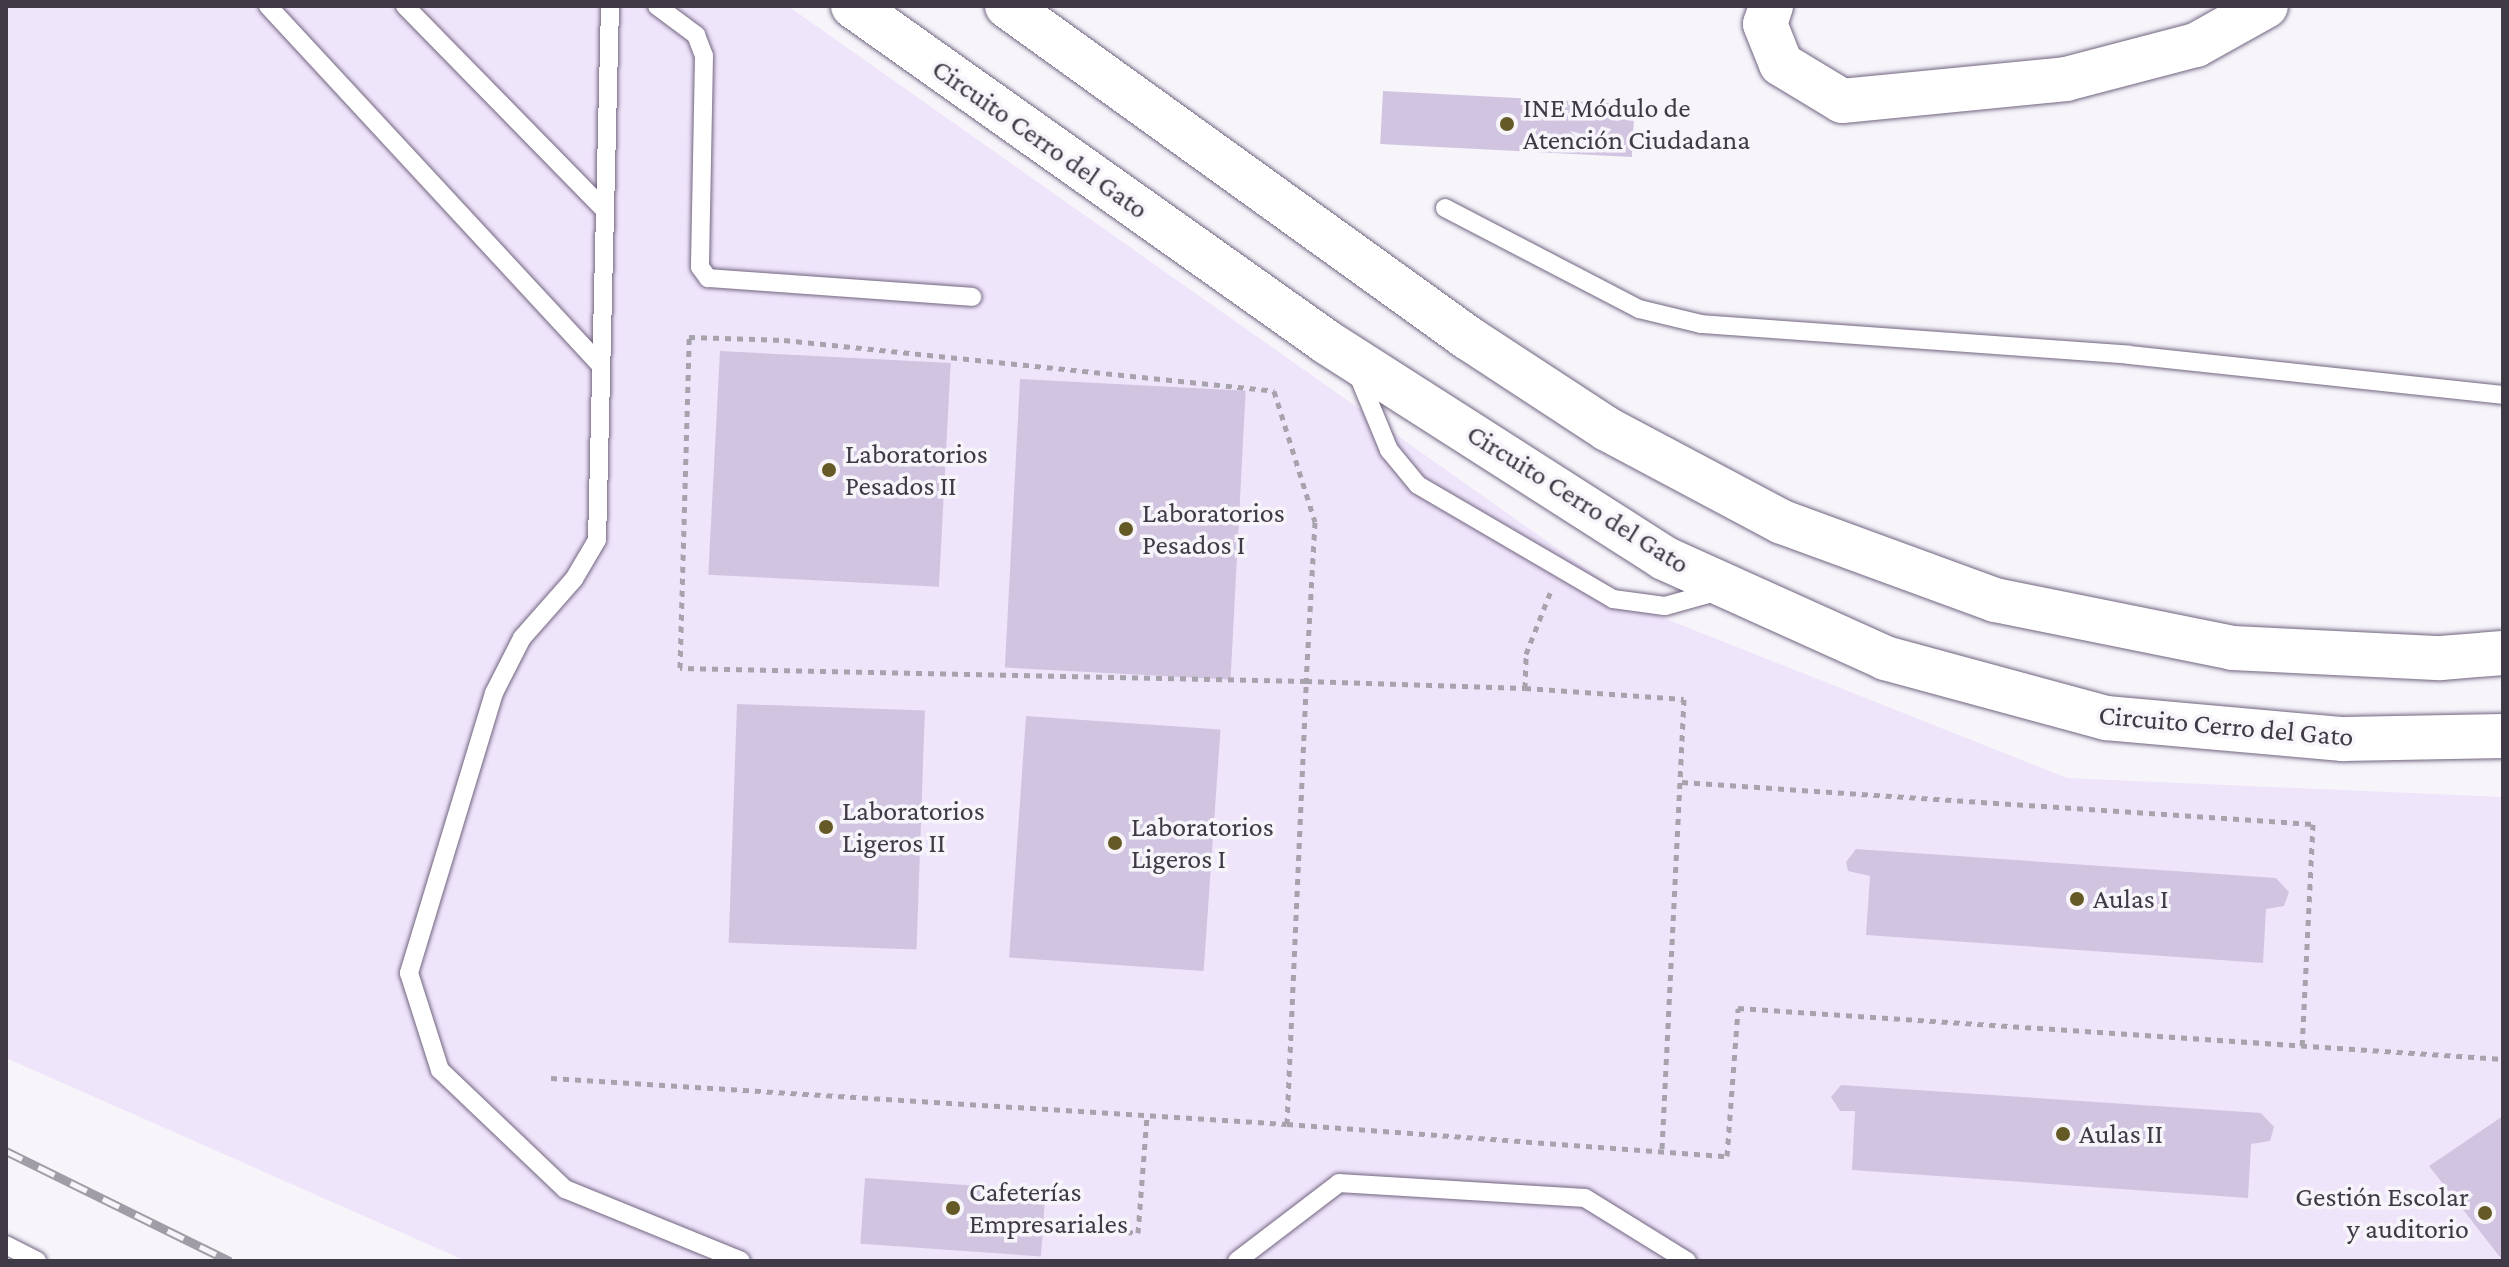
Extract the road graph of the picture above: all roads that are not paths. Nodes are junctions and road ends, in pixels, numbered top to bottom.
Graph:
1 (268, 6) edge
2 (405, 6) edge
3 (610, 6) edge
4 (657, 6) edge
5 (853, 6) edge
6 (1007, 6) edge
7 (1771, 6) edge
8 (2266, 6) edge
9 (603, 208) junction
10 (1445, 208) dead end
11 (972, 297) dead end
12 (1350, 357) junction
13 (600, 364) junction
14 (2503, 395) edge
15 (1732, 588) junction
16 (2503, 653) edge
17 (2503, 736) edge
18 (6, 1245) edge
19 (37, 1261) edge
20 (741, 1261) edge
21 (1237, 1261) edge
22 (1687, 1261) edge

1 - 13 lane
2 - 9 lane
3 - 9 lane
4 - 11 lane
5 - 12 street, Circuito Cerro del Gato
6 - 16 street
7 - 8 street
9 - 13 lane
10 - 14 lane
12 - 15 street, Circuito Cerro del Gato
12 - 15 lane
13 - 20 lane
15 - 17 street, Circuito Cerro del Gato
18 - 19 lane
21 - 22 lane

